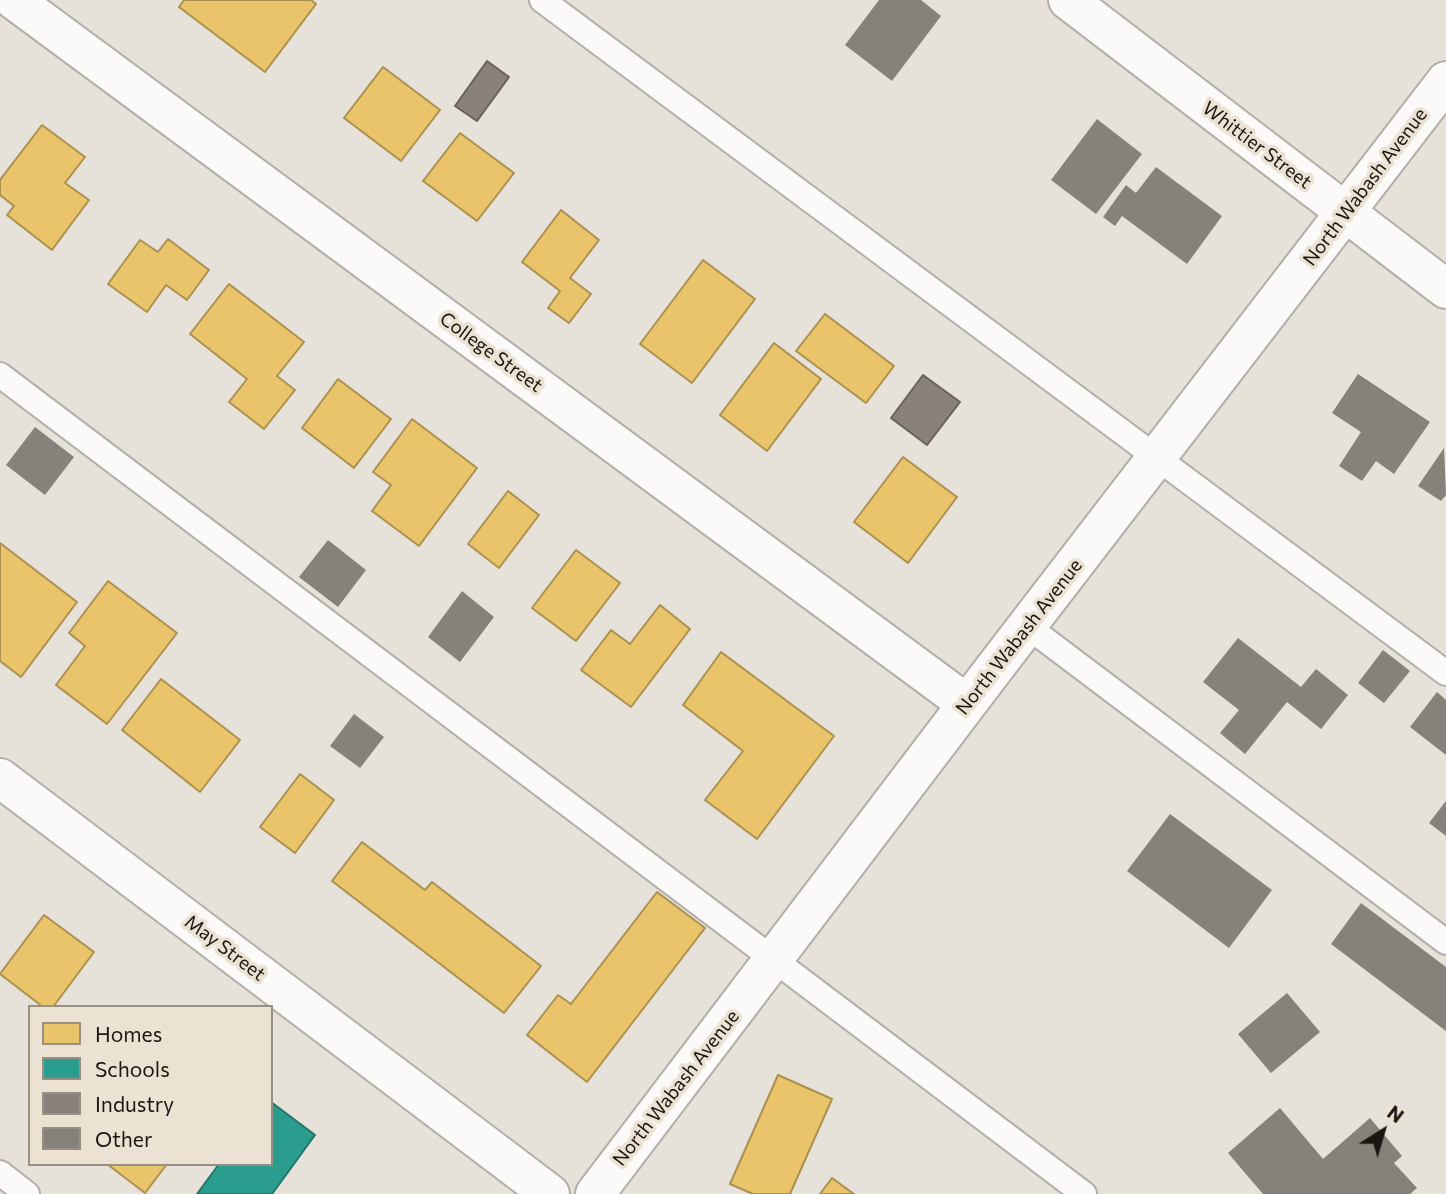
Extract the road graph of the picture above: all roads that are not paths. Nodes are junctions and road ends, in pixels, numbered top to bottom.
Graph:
1 (14, 0) edge
2 (542, 0) edge
3 (1068, 0) edge
4 (1446, 81) edge
5 (1346, 212) junction
6 (1446, 289) edge
7 (0, 375) edge
8 (1157, 459) junction
9 (1027, 626) junction
10 (1446, 673) edge
11 (967, 704) junction
12 (0, 778) edge
13 (1446, 942) edge
14 (775, 960) junction
15 (0, 1173) edge
16 (27, 1194) edge
17 (550, 1194) edge
18 (595, 1194) edge
19 (1084, 1194) edge

1 - 11 street, College Street
2 - 8 lane
3 - 5 street, Whittier Street
4 - 5 street, North Wabash Avenue
5 - 6 street, Whittier Street
5 - 8 street, North Wabash Avenue
7 - 14 lane
8 - 9 street, North Wabash Avenue
8 - 10 lane
9 - 11 street, North Wabash Avenue
9 - 13 lane
11 - 14 street, North Wabash Avenue
12 - 17 street, May Street
14 - 18 street, North Wabash Avenue
14 - 19 lane
15 - 16 lane

